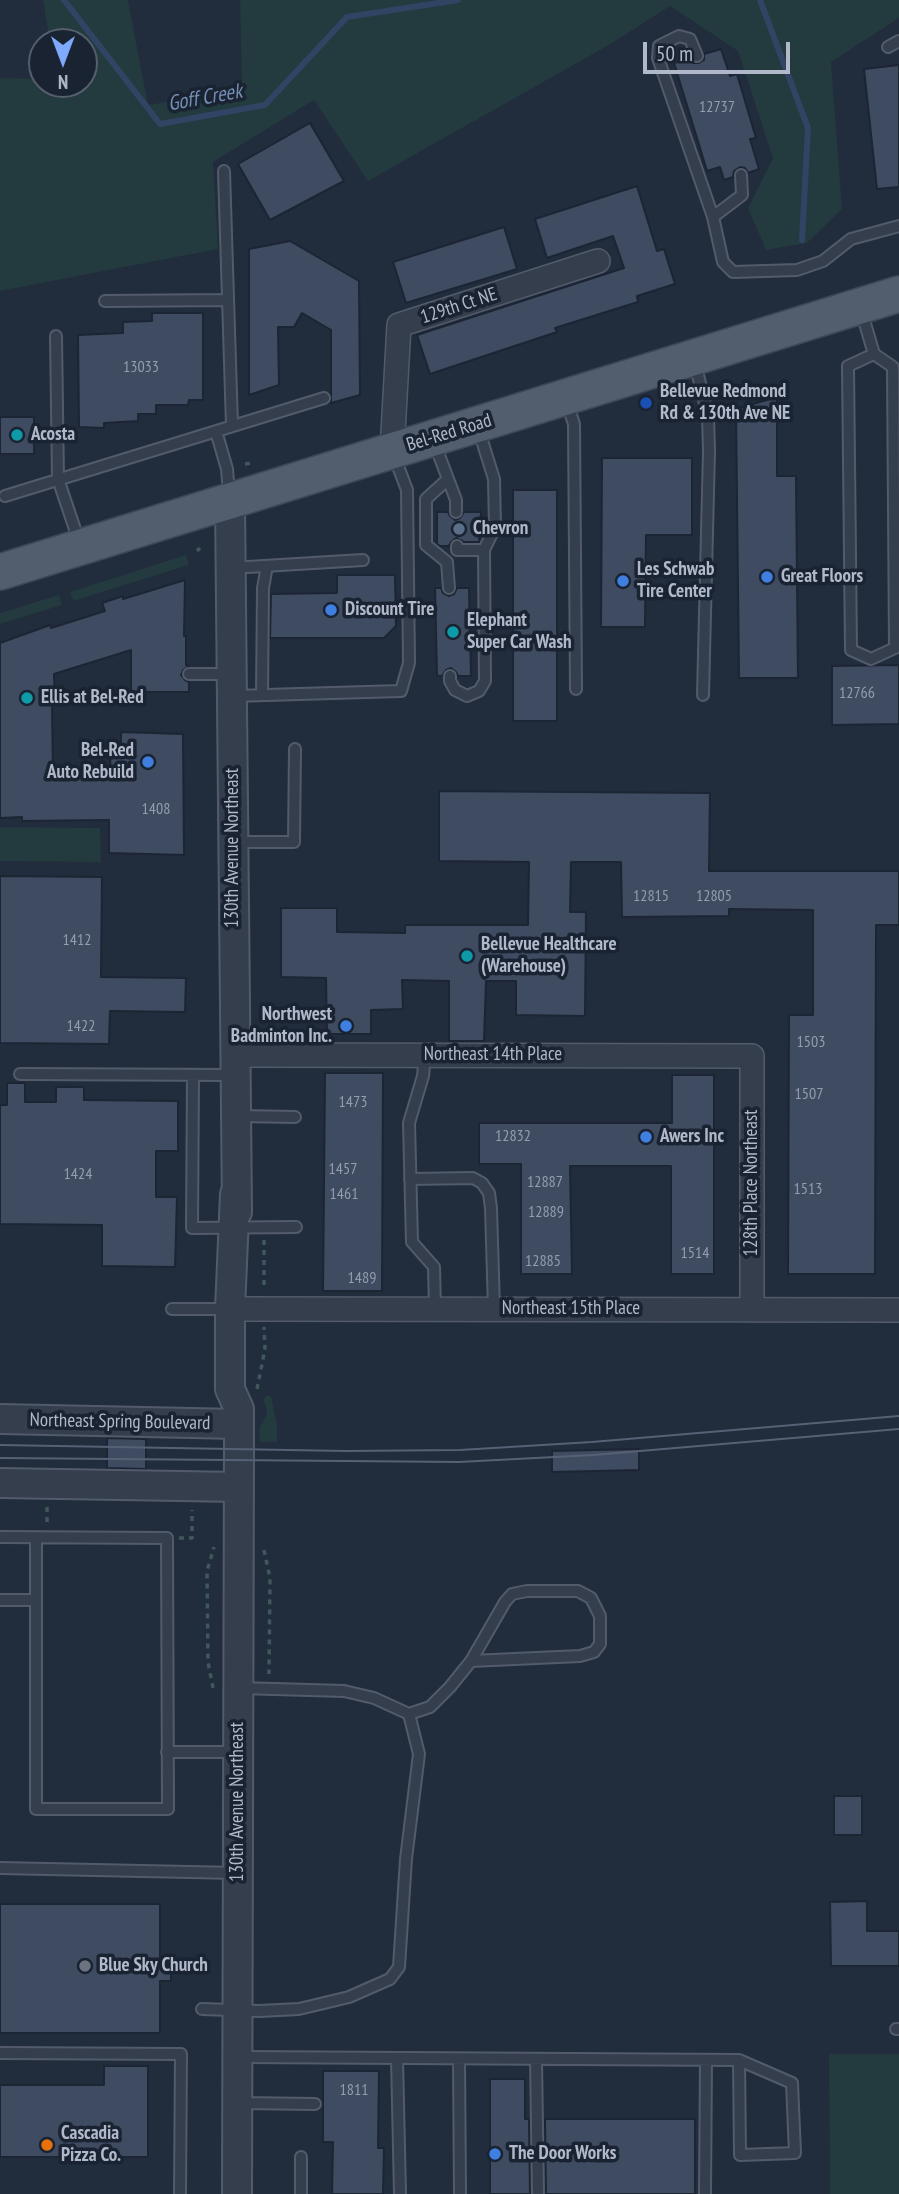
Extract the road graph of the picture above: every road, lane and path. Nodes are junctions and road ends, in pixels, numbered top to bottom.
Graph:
1 (899, 41) edge
2 (888, 47) dead end
3 (697, 56) dead end
4 (224, 171) dead end
5 (741, 175) dead end
6 (713, 217) junction
7 (899, 226) edge
8 (598, 261) dead end
9 (899, 295) edge
10 (227, 300) junction
11 (105, 301) dead end
12 (860, 307) junction
13 (56, 336) dead end
14 (874, 354) junction
15 (693, 358) junction
16 (565, 397) junction
17 (324, 398) dead end
18 (477, 424) junction
19 (232, 426) junction
20 (216, 431) junction
21 (433, 438) junction
22 (392, 451) junction
23 (252, 463) dead end
24 (245, 464) dead end
25 (58, 480) junction
26 (448, 480) junction
27 (5, 496) dead end
28 (230, 501) junction
29 (456, 512) dead end
30 (457, 546) dead end
31 (80, 547) junction
32 (484, 550) junction
33 (363, 560) dead end
34 (267, 566) junction
35 (232, 568) junction
36 (0, 572) edge
37 (449, 589) dead end
38 (189, 674) dead end
39 (450, 676) dead end
40 (232, 685) junction
41 (576, 689) dead end
42 (262, 695) junction
43 (703, 695) dead end
44 (295, 749) dead end
45 (233, 842) junction
46 (425, 1055) junction
47 (752, 1056) joint
48 (234, 1065) junction
49 (20, 1074) dead end
50 (193, 1075) junction
51 (234, 1116) junction
52 (295, 1117) dead end
53 (410, 1179) junction
54 (235, 1227) junction
55 (296, 1227) dead end
56 (172, 1309) dead end
57 (237, 1309) junction
58 (435, 1309) junction
59 (494, 1309) junction
60 (752, 1310) junction
61 (899, 1310) edge
62 (239, 1417) junction
63 (0, 1419) edge
64 (0, 1483) edge
65 (239, 1486) junction
66 (193, 1502) dead end
67 (47, 1505) dead end
68 (47, 1522) dead end
69 (0, 1538) edge
70 (36, 1538) junction
71 (167, 1538) junction
72 (0, 1600) edge
73 (36, 1600) junction
74 (471, 1661) junction
75 (239, 1688) junction
76 (409, 1714) junction
77 (167, 1752) junction
78 (238, 1752) junction
79 (0, 1868) edge
80 (237, 1873) junction
81 (171, 1971) dead end
82 (202, 1972) dead end
83 (202, 2009) dead end
84 (237, 2011) junction
85 (0, 2053) edge
86 (236, 2057) junction
87 (397, 2059) junction
88 (458, 2059) junction
89 (536, 2059) junction
90 (706, 2060) junction
91 (739, 2060) junction
92 (237, 2103) junction
93 (315, 2104) dead end
94 (300, 2157) dead end
95 (180, 2194) edge
96 (237, 2194) edge
97 (301, 2194) edge
98 (400, 2194) edge
99 (460, 2194) edge
100 (538, 2194) edge
101 (705, 2194) edge

1 - 2 lane
3 - 6 lane
4 - 10 lane
5 - 6 lane
6 - 7 lane
8 - 22 street, 129th Ct NE
9 - 12 main road, Bel-Red Road
10 - 11 lane
10 - 19 lane
12 - 14 lane
12 - 15 main road, Bel-Red Road
13 - 25 lane
14 - 14 lane
15 - 16 main road, Bel-Red Road
15 - 43 lane
16 - 18 main road, Bel-Red Road
16 - 41 lane
17 - 19 lane
18 - 21 main road, Bel-Red Road
18 - 32 lane
19 - 20 lane
20 - 25 lane
20 - 28 lane
21 - 22 main road, Bel-Red Road
21 - 26 lane
22 - 28 main road, Bel-Red Road
22 - 42 lane
23 - 24 path
25 - 27 lane
25 - 31 lane
26 - 29 lane
26 - 37 lane
28 - 31 main road, Bel-Red Road
28 - 35 street, 130th Avenue Northeast
30 - 32 lane
31 - 36 main road, Bel-Red Road
32 - 39 lane
33 - 34 lane
34 - 35 lane
34 - 42 lane
35 - 40 street, 130th Avenue Northeast
38 - 40 lane
40 - 42 lane
40 - 45 street, 130th Avenue Northeast
44 - 45 lane
45 - 48 street, 130th Avenue Northeast
46 - 47 street, Northeast 14th Place
46 - 48 street, Northeast 14th Place
46 - 53 lane
47 - 60 street, 128th Place Northeast
48 - 50 lane
48 - 51 street, 130th Avenue Northeast
49 - 50 lane
50 - 54 lane
51 - 52 lane
51 - 54 street, 130th Avenue Northeast
53 - 58 lane
53 - 59 lane
54 - 55 lane
54 - 57 street, 130th Avenue Northeast
56 - 57 lane
57 - 58 street, Northeast 15th Place
57 - 62 street, 130th Avenue Northeast
58 - 59 street, Northeast 15th Place
59 - 60 street, Northeast 15th Place
60 - 61 street, Northeast 15th Place
62 - 63 street, Northeast Spring Boulevard
62 - 65 street, 130th Avenue Northeast
64 - 65 street
65 - 75 street, 130th Avenue Northeast
66 - 71 path
67 - 68 path
69 - 70 lane
70 - 71 lane
70 - 73 lane
71 - 77 lane
72 - 73 lane
73 - 77 lane
74 - 74 lane
74 - 76 lane
75 - 76 lane
75 - 78 street, 130th Avenue Northeast
76 - 84 lane
77 - 78 lane
78 - 80 street, 130th Avenue Northeast
79 - 80 lane
80 - 84 street, 130th Avenue Northeast
81 - 82 path
83 - 84 lane
84 - 86 street, 130th Avenue Northeast
85 - 95 lane
86 - 87 lane
86 - 92 street, 130th Avenue Northeast
87 - 88 lane
87 - 98 lane
88 - 89 lane
88 - 99 lane
89 - 90 lane
89 - 100 lane
90 - 91 lane
90 - 101 lane
91 - 91 lane
92 - 93 lane
92 - 96 street, 130th Avenue Northeast
94 - 97 lane

